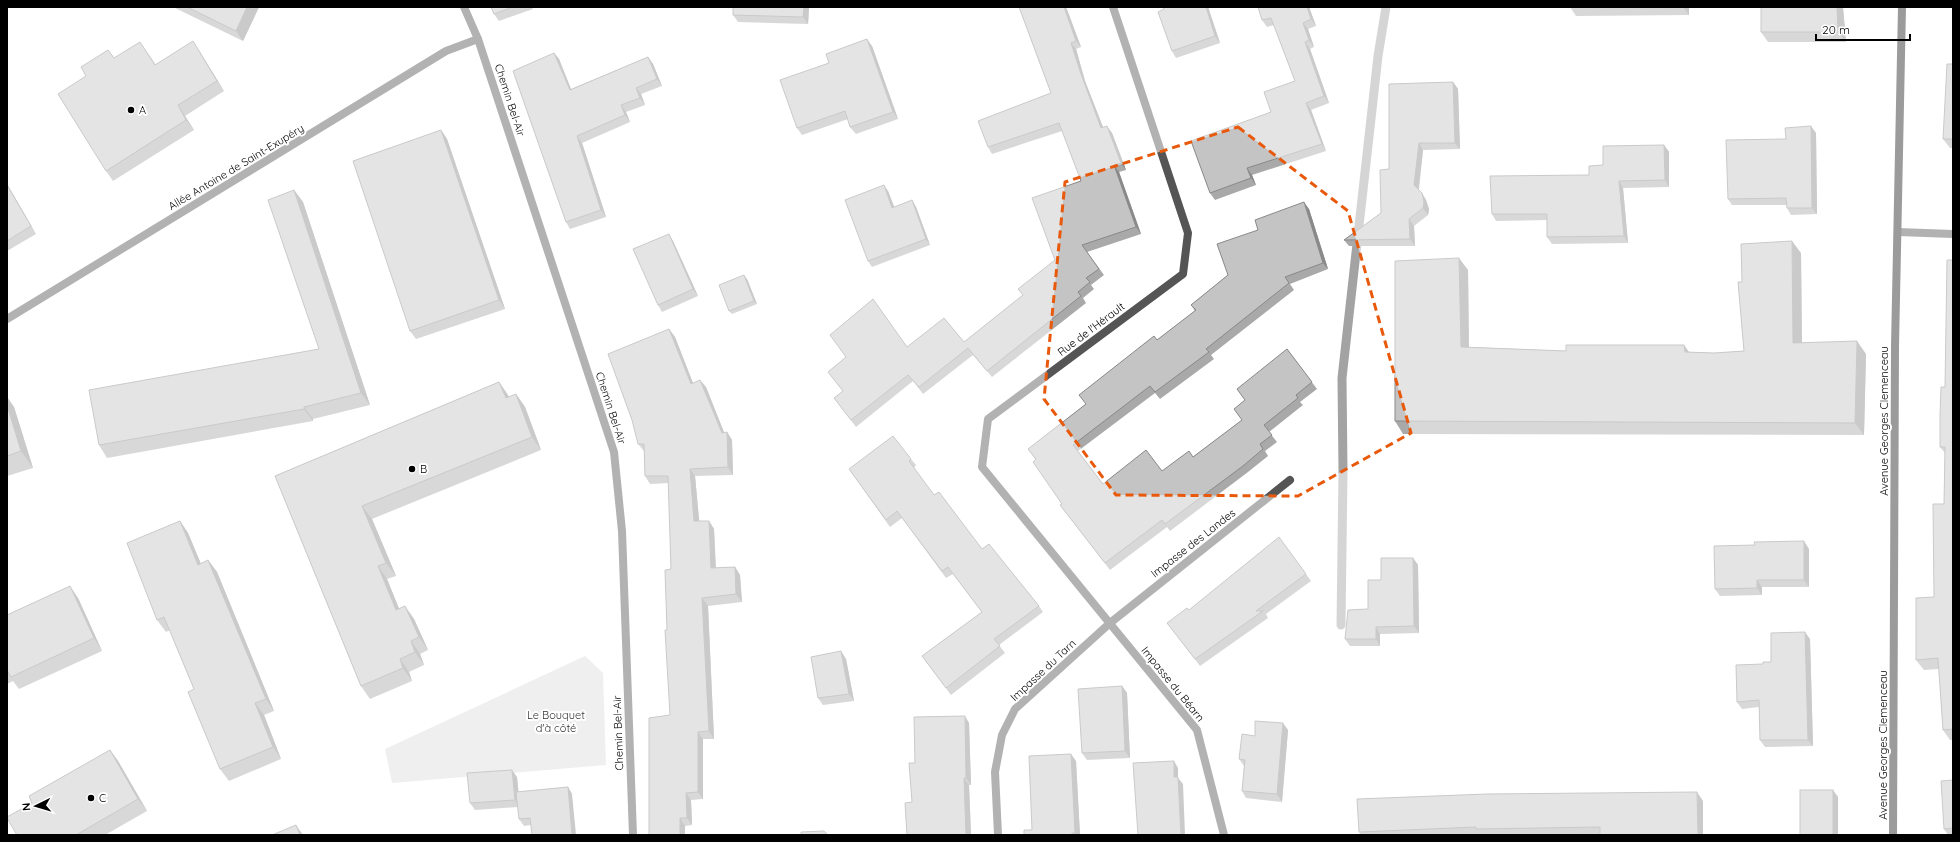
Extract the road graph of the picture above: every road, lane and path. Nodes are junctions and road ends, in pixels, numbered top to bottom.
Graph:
1 (464, 7) edge
2 (1113, 7) edge
3 (1902, 7) edge
4 (478, 38) junction
5 (1898, 232) junction
6 (1953, 234) edge
7 (7, 318) edge
8 (1290, 480) dead end
9 (1110, 623) junction
10 (633, 835) edge
11 (998, 835) edge
12 (1224, 835) edge
13 (1893, 835) edge

1 - 4 street, Chemin Bel-Air
2 - 9 street, Rue de l'Hérault
3 - 5 street, Avenue Georges Clemenceau
4 - 7 street, Allée Antoine de Saint-Exupéry
4 - 10 street, Chemin Bel-Air
5 - 6 street
5 - 13 street, Avenue Georges Clemenceau
8 - 9 street, Impasse des Landes
9 - 11 street, Impasse du Tarn
9 - 12 street, Impasse du Béarn

